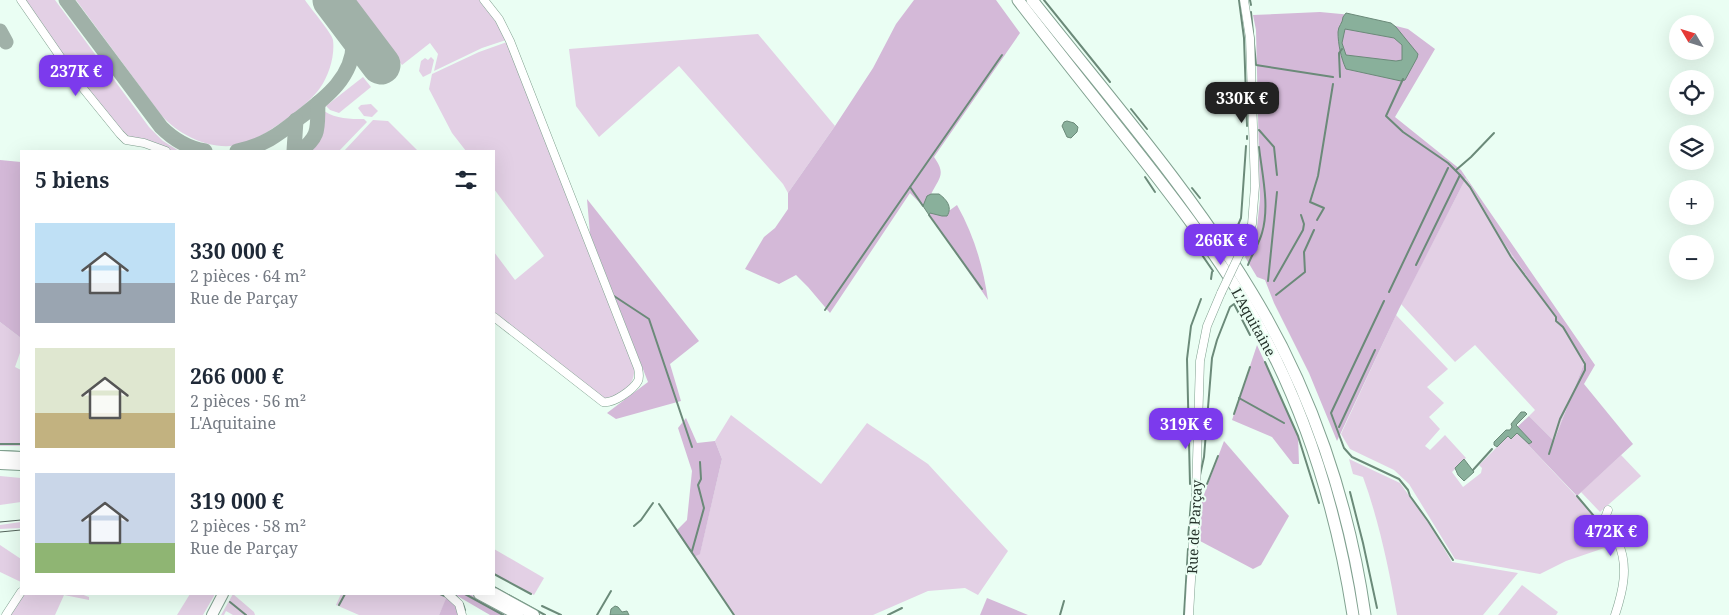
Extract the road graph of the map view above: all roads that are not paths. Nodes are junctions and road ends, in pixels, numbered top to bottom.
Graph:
1 (20, 0) edge
2 (484, 0) edge
3 (1018, 0) edge
4 (1032, 0) edge
5 (1244, 0) edge
6 (163, 150) edge
7 (495, 318) edge
8 (0, 456) edge
9 (20, 457) edge
10 (0, 464) edge
11 (20, 465) edge
12 (1608, 510) dead end
13 (20, 594) edge
14 (495, 594) edge
15 (222, 595) edge
16 (449, 595) edge
17 (481, 595) edge
18 (6, 615) edge
19 (212, 615) edge
20 (462, 615) edge
21 (518, 615) edge
22 (534, 615) edge
23 (1189, 615) edge
24 (1353, 615) edge
25 (1365, 615) edge
26 (1616, 615) edge

1 - 6 street
2 - 7 street
3 - 24 highway, L'Aquitaine
4 - 25 highway, L'Aquitaine
5 - 23 street, Rue de Parçay, bridge
8 - 9 main road
10 - 11 main road
12 - 26 street
13 - 18 street
14 - 22 main road
15 - 19 main road
16 - 20 street
17 - 21 main road

